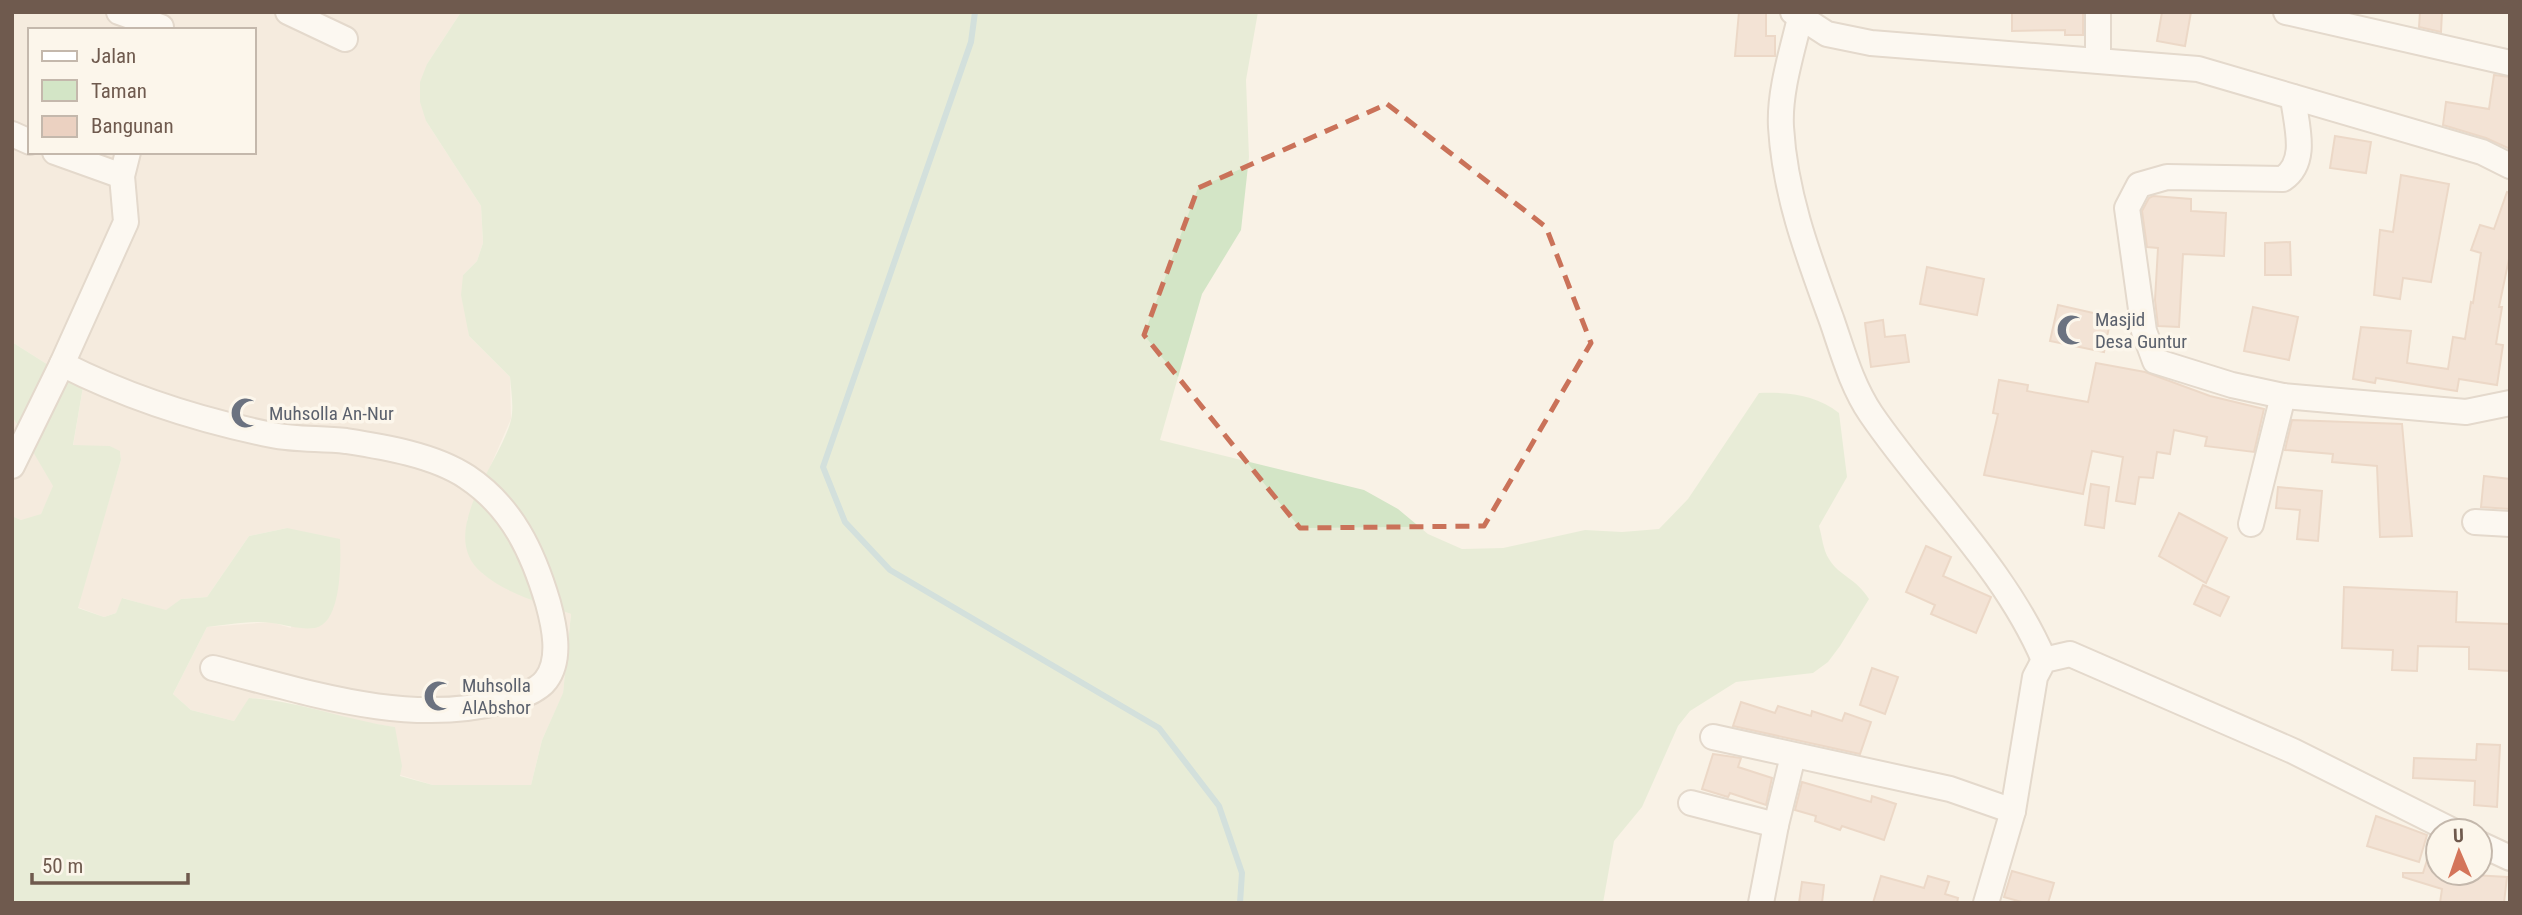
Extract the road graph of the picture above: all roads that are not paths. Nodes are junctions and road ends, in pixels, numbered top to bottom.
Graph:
1 (119, 12) edge
2 (288, 12) edge
3 (2098, 12) edge
4 (2286, 12) edge
5 (1797, 15) edge
6 (162, 23) edge
7 (345, 39) dead end
8 (2098, 59) junction
9 (2510, 63) edge
10 (2293, 97) junction
11 (12, 134) edge
12 (28, 141) edge
13 (67, 154) edge
14 (125, 164) edge
15 (2510, 166) edge
16 (62, 364) junction
17 (2283, 396) junction
18 (2510, 403) edge
19 (12, 466) edge
20 (2475, 522) dead end
21 (2251, 524) dead end
22 (2510, 524) edge
23 (2044, 660) junction
24 (213, 668) dead end
25 (1713, 737) dead end
26 (1793, 756) junction
27 (1691, 803) dead end
28 (2013, 811) junction
29 (2425, 817) edge
30 (1776, 824) junction
31 (2494, 851) edge
32 (2510, 858) edge
33 (1761, 903) edge
34 (1986, 903) edge

1 - 6 street
2 - 7 street
3 - 8 street
4 - 9 street
5 - 8 street
5 - 23 street
8 - 10 street
10 - 15 street
10 - 17 street
11 - 12 street
13 - 14 street
14 - 16 street
16 - 19 street
16 - 24 street
17 - 18 street
17 - 21 street
20 - 22 street
23 - 28 street
23 - 29 street
25 - 26 street
26 - 28 street
26 - 30 street
27 - 30 street
28 - 34 street
30 - 33 street
31 - 32 street

